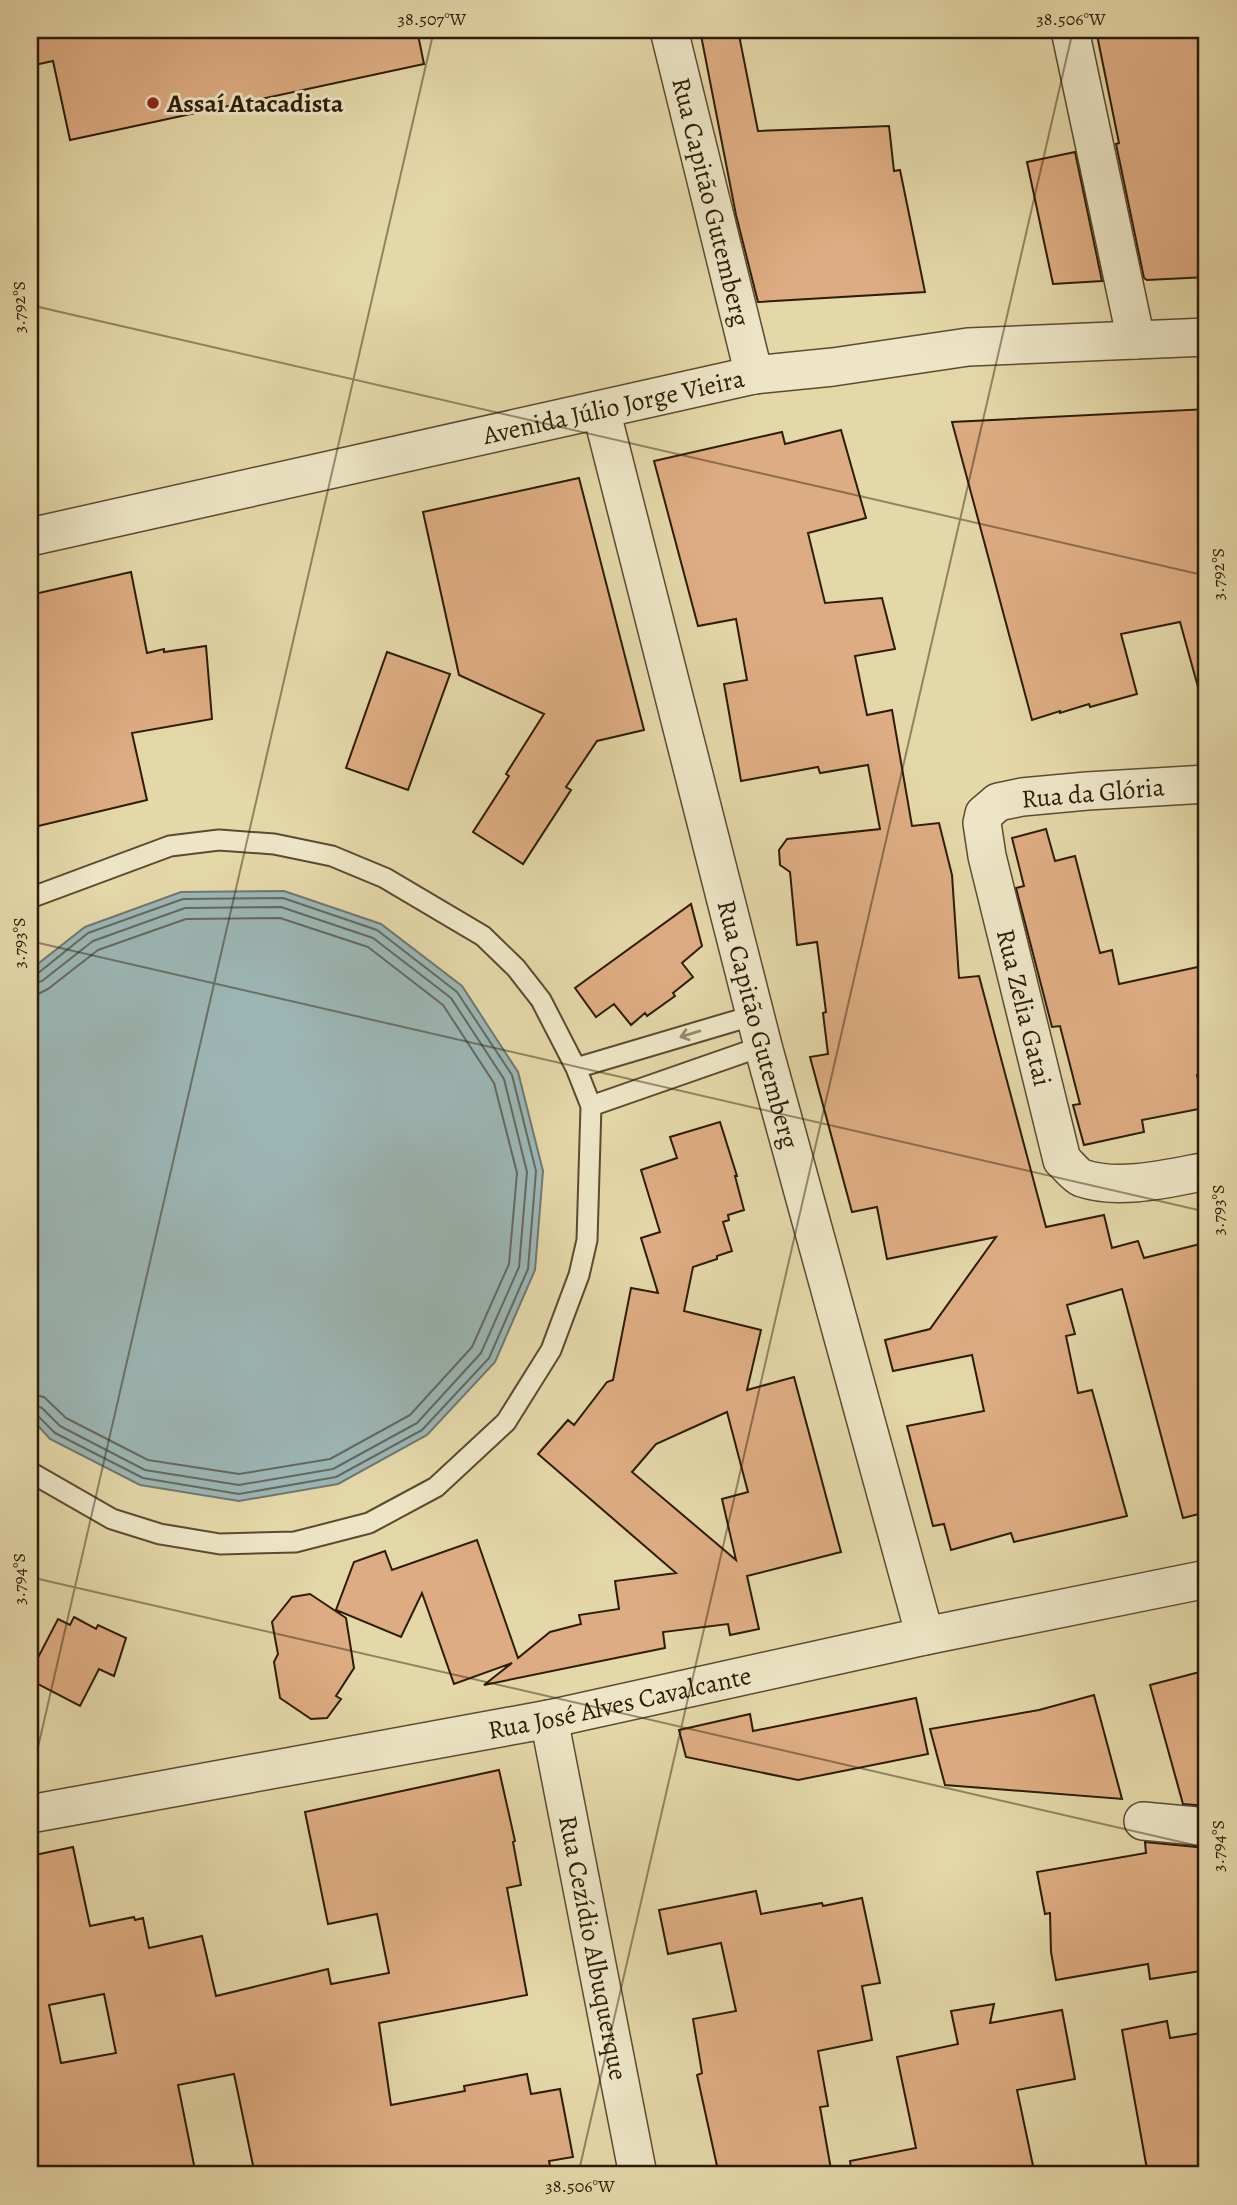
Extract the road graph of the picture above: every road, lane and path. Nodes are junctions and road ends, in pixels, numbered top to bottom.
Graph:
1 (669, 30) edge
2 (1070, 30) edge
3 (1207, 337) edge
4 (1136, 340) junction
5 (754, 375) junction
6 (601, 410) junction
7 (30, 537) edge
8 (1207, 784) edge
9 (987, 856) joint
10 (30, 898) edge
11 (759, 1030) junction
12 (576, 1068) junction
13 (591, 1106) junction
14 (1207, 1171) edge
15 (30, 1472) edge
16 (1207, 1579) edge
17 (925, 1636) junction
18 (549, 1719) junction
19 (30, 1814) edge
20 (1143, 1821) dead end
21 (1207, 1827) edge
22 (638, 2175) edge

1 - 5 street, Rua Capitão Gutemberg
2 - 4 street
3 - 4 street, Avenida Júlio Jorge Vieira
4 - 5 street, Avenida Júlio Jorge Vieira
5 - 6 street, Avenida Júlio Jorge Vieira
6 - 7 street, Avenida Júlio Jorge Vieira
6 - 11 street, Rua Capitão Gutemberg
8 - 9 street, Rua da Glória
9 - 14 street, Rua Zelia Gatai
10 - 12 lane
11 -> 12 lane
11 - 13 lane
11 - 17 street, Rua Capitão Gutemberg
12 - 13 lane
13 - 15 lane
16 - 17 street, Rua José Alves Cavalcante
17 - 18 street, Rua José Alves Cavalcante
18 - 19 street, Rua José Alves Cavalcante
18 - 22 street, Rua Cezídio Albuquerque
20 - 21 street

